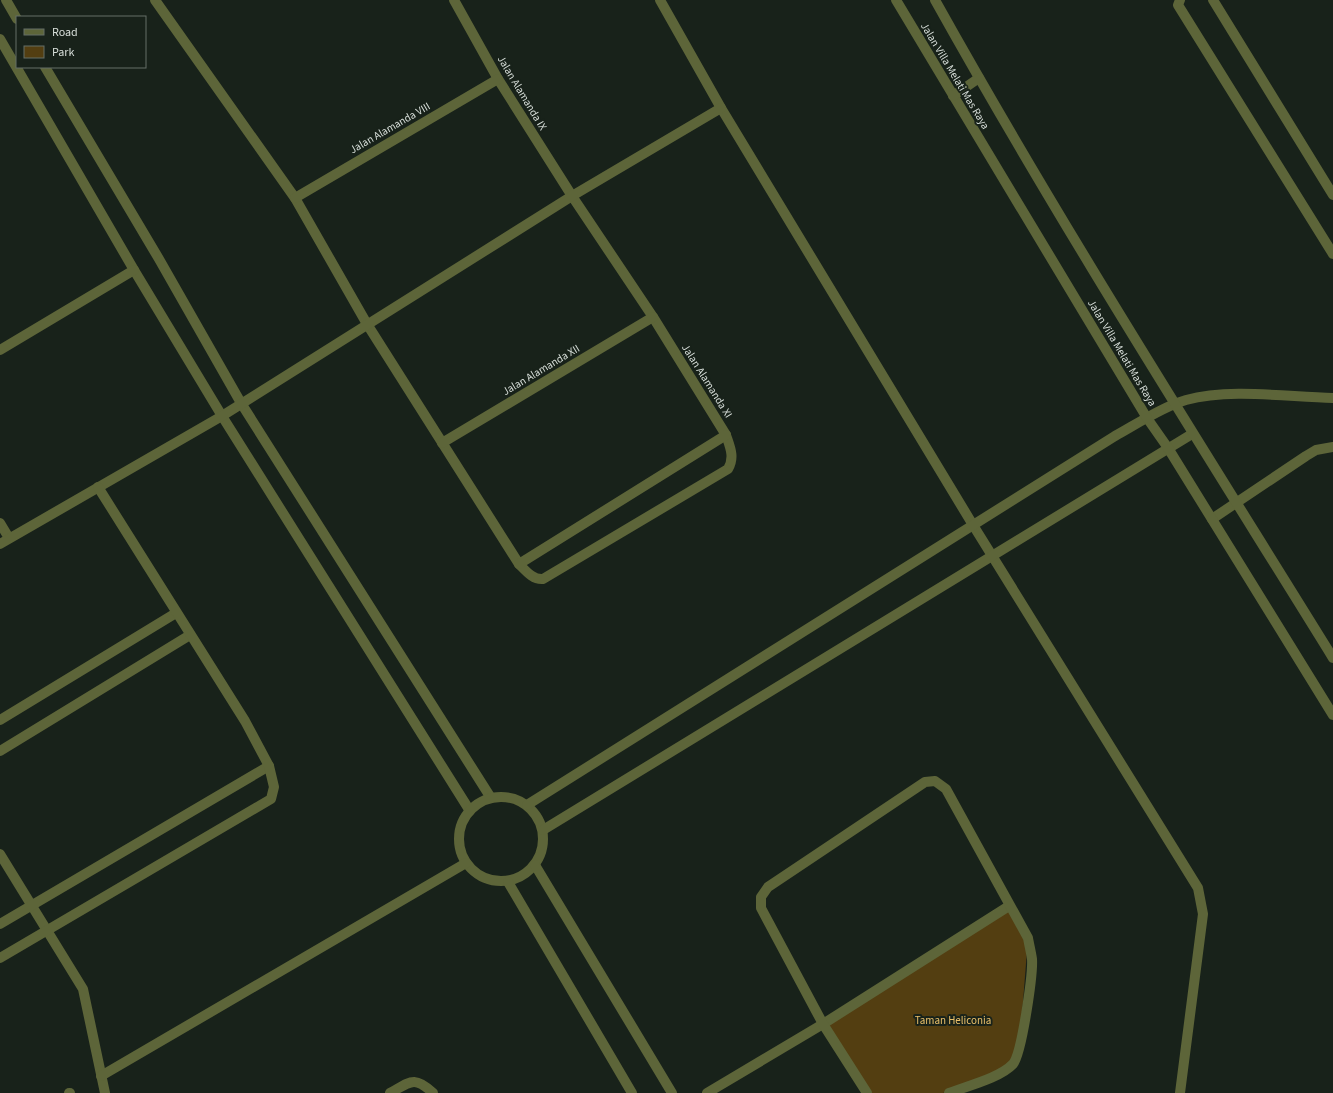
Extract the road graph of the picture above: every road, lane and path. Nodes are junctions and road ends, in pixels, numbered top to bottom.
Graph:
1 (6, 0) edge
2 (155, 0) edge
3 (454, 0) edge
4 (660, 0) edge
5 (896, 0) edge
6 (935, 0) edge
7 (1180, 0) edge
8 (1213, 0) edge
9 (16, 17) edge
10 (0, 39) edge
11 (16, 67) edge
12 (17, 68) edge
13 (46, 68) edge
14 (979, 78) junction
15 (498, 79) junction
16 (953, 96) junction
17 (721, 108) junction
18 (1332, 192) edge
19 (572, 196) junction
20 (295, 198) junction
21 (1333, 254) edge
22 (134, 270) junction
23 (653, 317) junction
24 (367, 324) junction
25 (0, 350) edge
26 (1333, 398) edge
27 (241, 403) junction
28 (1174, 405) junction
29 (222, 416) junction
30 (1147, 418) junction
31 (1192, 434) junction
32 (726, 435) junction
33 (442, 443) junction
34 (1333, 447) edge
35 (1168, 448) junction
36 (98, 487) junction
37 (1237, 504) junction
38 (1212, 519) junction
39 (0, 523) edge
40 (973, 525) junction
41 (9, 538) junction
42 (0, 544) edge
43 (992, 556) junction
44 (519, 564) junction
45 (176, 613) junction
46 (190, 635) junction
47 (1333, 658) edge
48 (1333, 715) edge
49 (0, 720) edge
50 (0, 751) edge
51 (269, 766) junction
52 (491, 798) junction
53 (527, 805) junction
54 (470, 811) junction
55 (543, 830) junction
56 (0, 854) edge
57 (466, 863) junction
58 (535, 865) junction
59 (508, 882) junction
60 (31, 905) junction
61 (1009, 906) junction
62 (0, 924) edge
63 (47, 929) junction
64 (0, 958) edge
65 (823, 1024) junction
66 (101, 1076) junction
67 (105, 1093) edge
68 (390, 1093) edge
69 (433, 1093) edge
70 (632, 1093) edge
71 (672, 1093) edge
72 (707, 1093) edge
73 (867, 1093) edge
74 (949, 1093) edge
75 (1180, 1093) edge

1 - 9 street
2 - 20 street
3 - 15 street, Jalan Alamanda IX
4 - 17 street
5 - 16 street, Jalan Villa Melati Mas Raya
6 - 14 street, Jalan Villa Melati Mas Raya
7 - 21 street
8 - 18 street
10 - 11 street
12 - 22 street
13 - 27 street
14 - 16 street
14 - 28 street, Jalan Villa Melati Mas Raya
15 - 19 street, Jalan Alamanda IX
15 - 20 street, Jalan Alamanda VIII
16 - 30 street, Jalan Villa Melati Mas Raya
17 - 19 street
17 - 40 street
19 - 23 street, Jalan Alamanda XI
19 - 24 street
20 - 24 street
22 - 25 street
22 - 29 street
23 - 32 street, Jalan Alamanda XI
23 - 33 street, Jalan Alamanda XII
24 - 27 street
24 - 33 street
26 - 28 street
27 - 29 street
27 - 52 street
28 - 30 street
28 - 31 street, Jalan Villa Melati Mas Raya
29 - 36 street
29 - 54 street
30 - 35 street, Jalan Villa Melati Mas Raya
30 - 40 street
31 - 35 street
31 - 37 street, Jalan Villa Melati Mas Raya
32 - 44 street, Jalan Alamanda XI
32 - 44 street
33 - 44 street
34 - 37 street
35 - 38 street, Jalan Villa Melati Mas Raya
35 - 43 street
36 - 41 street
36 - 45 street
37 - 38 street
37 - 47 street, Jalan Villa Melati Mas Raya
38 - 48 street, Jalan Villa Melati Mas Raya
39 - 41 street
40 - 43 street
40 - 53 street
41 - 42 street
43 - 55 street
43 - 75 street
45 - 46 street
45 - 49 street
46 - 50 street
46 - 51 street
51 - 60 street
51 - 63 street
52 - 53 street
52 - 54 street
53 - 55 street
54 - 57 street
55 - 58 street
56 - 60 street
57 - 59 street
57 - 66 street
58 - 59 street
58 - 71 street
59 - 70 street
60 - 62 street
60 - 63 street
61 - 65 street
61 - 65 street
61 - 74 street
63 - 64 street
63 - 66 street
65 - 72 street
65 - 73 street
66 - 67 street
68 - 69 street

